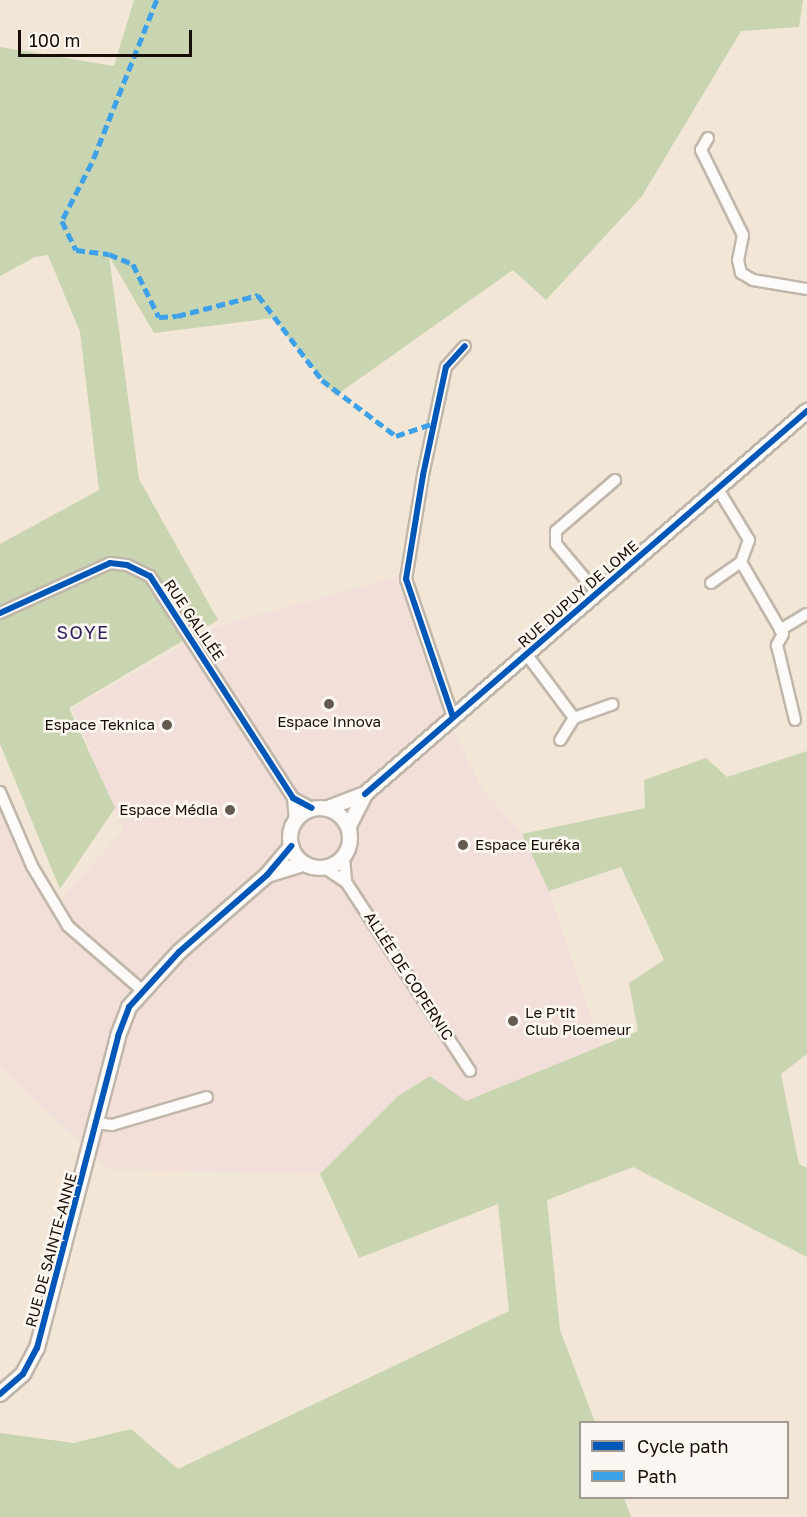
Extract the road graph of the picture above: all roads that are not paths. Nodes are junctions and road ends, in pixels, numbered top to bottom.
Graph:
1 (708, 138) dead end
2 (807, 289) edge
3 (465, 346) dead end
4 (807, 411) edge
5 (615, 480) dead end
6 (718, 489) junction
7 (741, 562) junction
8 (711, 583) dead end
9 (598, 594) junction
10 (0, 613) edge
11 (807, 614) edge
12 (780, 630) junction
13 (526, 654) junction
14 (613, 704) dead end
15 (453, 717) junction
16 (574, 718) junction
17 (795, 720) dead end
18 (560, 740) dead end
19 (0, 792) edge
20 (365, 794) junction
21 (293, 798) junction
22 (312, 808) junction
23 (328, 808) junction
24 (296, 820) junction
25 (349, 826) junction
26 (291, 846) junction
27 (344, 858) junction
28 (303, 864) junction
29 (325, 868) junction
30 (267, 875) junction
31 (346, 882) junction
32 (142, 990) junction
33 (470, 1071) dead end
34 (207, 1097) dead end
35 (96, 1123) junction
36 (0, 1394) edge

1 - 2 street
3 - 15 street
4 - 6 street, RUE DUPUY DE LOME
5 - 9 street
6 - 7 street
6 - 9 street, RUE DUPUY DE LOME
7 - 8 street
7 - 12 street
9 - 13 street, RUE DUPUY DE LOME
10 - 21 street, RUE GALILÉE
11 - 12 street
12 - 17 street
13 - 15 street, RUE DUPUY DE LOME
13 - 16 street
14 - 16 street
15 - 20 street, RUE DUPUY DE LOME
16 - 18 street
19 - 32 street
20 - 23 street, RUE DUPUY DE LOME
20 - 25 street, RUE DUPUY DE LOME
21 - 22 street, RUE GALILÉE
21 - 24 street, RUE GALILÉE
22 - 23 street
22 - 24 street
23 - 25 street
24 - 26 street
25 - 27 street
26 - 28 street
26 - 30 street, RUE DE SAINTE-ANNE
27 - 29 street
27 - 31 street, ALLÉE DE COPERNIC
28 - 29 street
28 - 30 street, RUE DE SAINTE-ANNE
29 - 31 street, ALLÉE DE COPERNIC
30 - 32 street, RUE DE SAINTE-ANNE
31 - 33 street, ALLÉE DE COPERNIC
32 - 35 street, RUE DE SAINTE-ANNE
34 - 35 street
35 - 36 street, RUE DE SAINTE-ANNE

